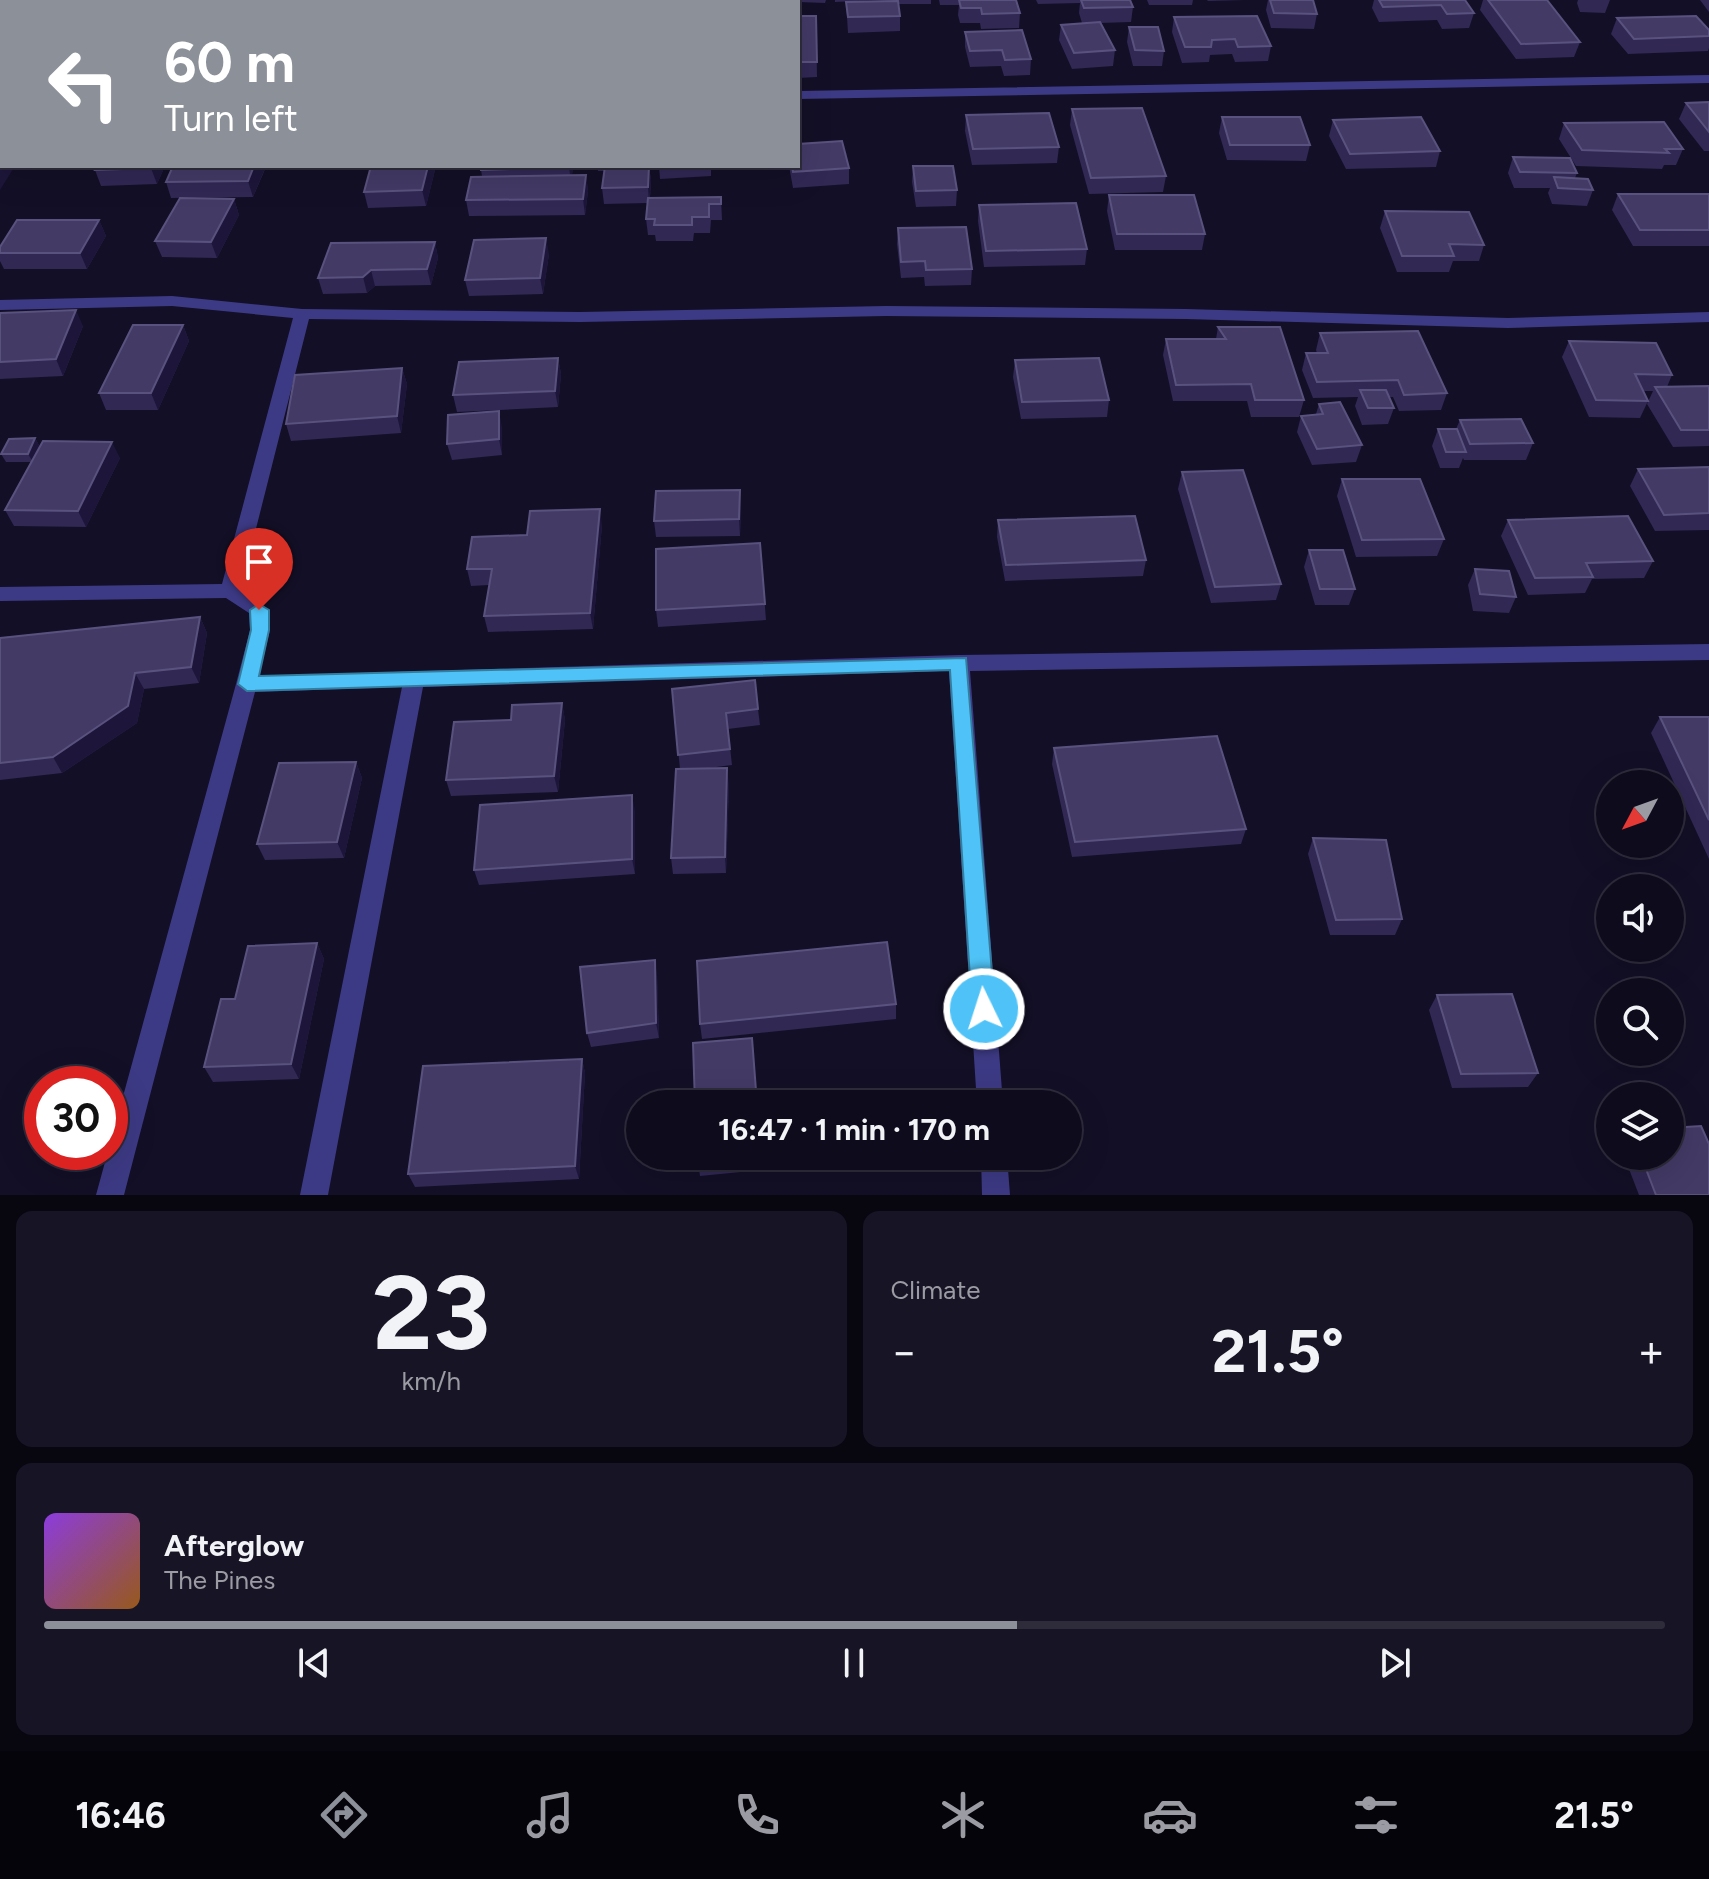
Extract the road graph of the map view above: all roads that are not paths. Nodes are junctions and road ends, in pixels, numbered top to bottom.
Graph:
1 (1709, 79) edge
2 (800, 95) edge
3 (0, 305) edge
4 (302, 314) junction
5 (1709, 317) edge
6 (230, 591) junction
7 (0, 594) edge
8 (1709, 652) edge
9 (959, 663) junction
10 (414, 679) junction
11 (247, 684) junction
12 (989, 1090) edge
13 (995, 1170) edge
14 (110, 1195) edge
15 (314, 1195) edge
16 (996, 1195) edge

1 - 2 street
3 - 4 street
4 - 5 street
4 - 6 street
6 - 7 street
6 - 11 street
8 - 9 street
9 - 10 street
9 - 12 street
10 - 11 street
10 - 15 street
11 - 14 street
13 - 16 street

